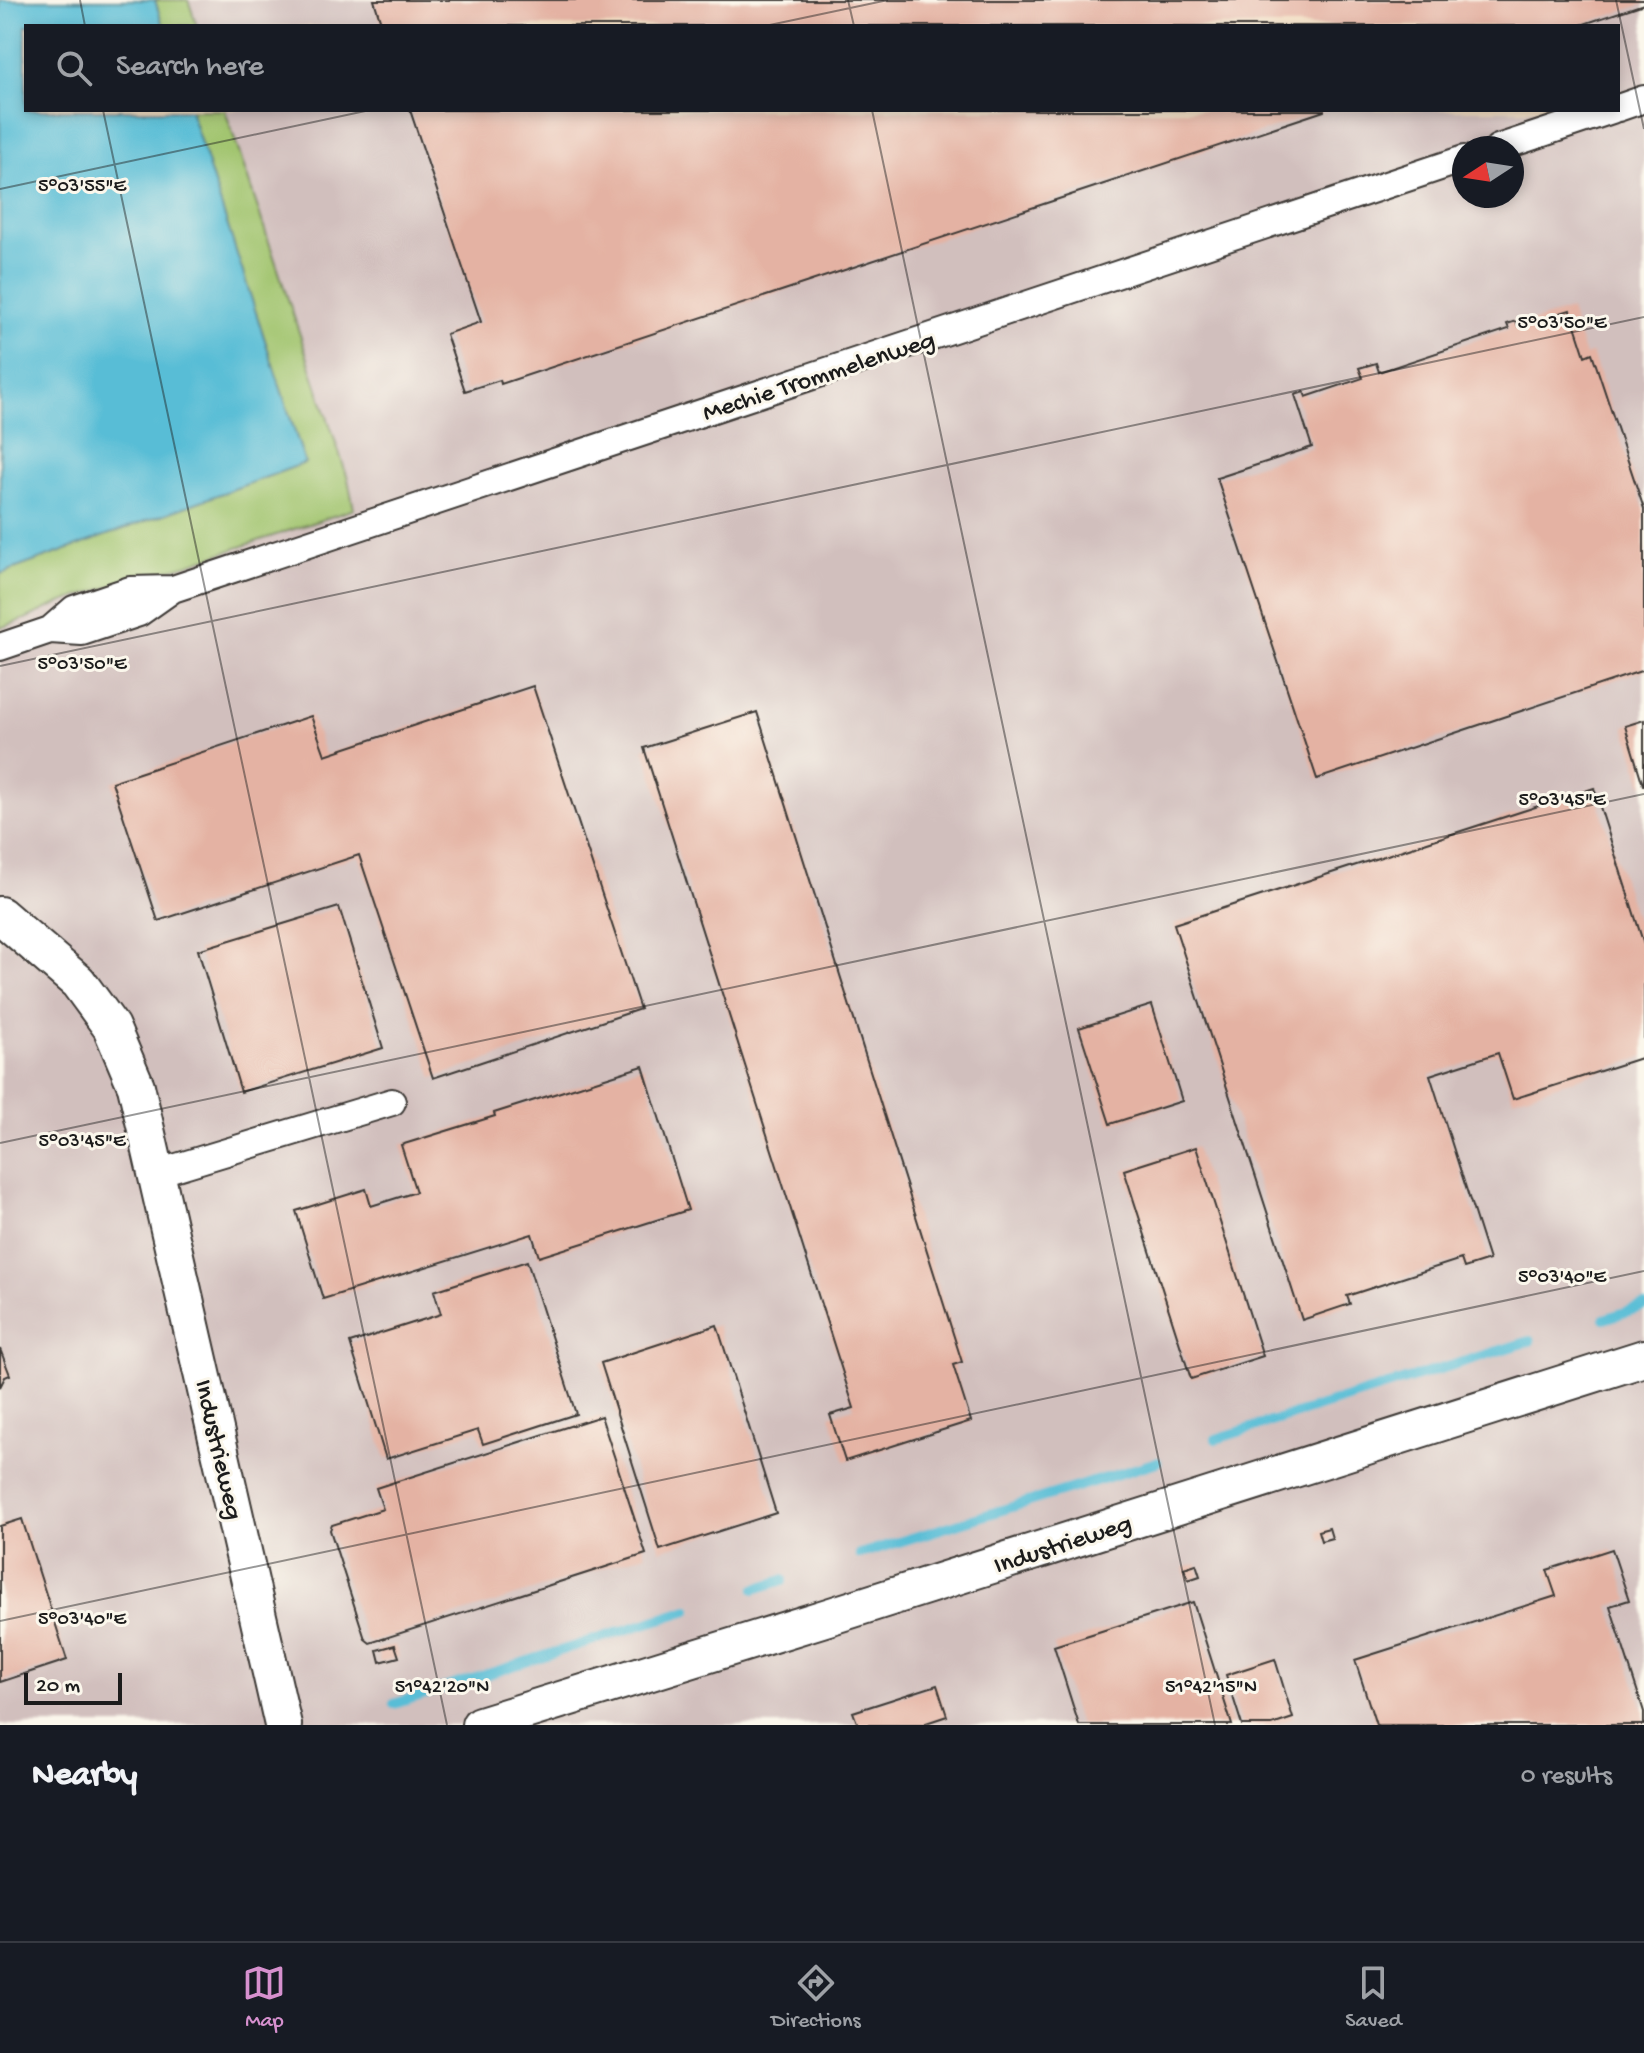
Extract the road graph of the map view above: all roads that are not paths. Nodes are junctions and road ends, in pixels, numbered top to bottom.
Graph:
1 (1644, 99) edge
2 (1620, 107) edge
3 (1606, 112) edge
4 (1524, 139) edge
5 (1452, 163) edge
6 (0, 647) edge
7 (0, 915) edge
8 (392, 1102) dead end
9 (157, 1173) junction
10 (1644, 1358) edge
11 (283, 1725) edge
12 (480, 1725) edge

1 - 2 street
3 - 4 street
5 - 6 street, Mechie Trommelenweg
7 - 9 street, Industrieweg
8 - 9 street
9 - 11 street, Industrieweg
10 - 12 street, Industrieweg

